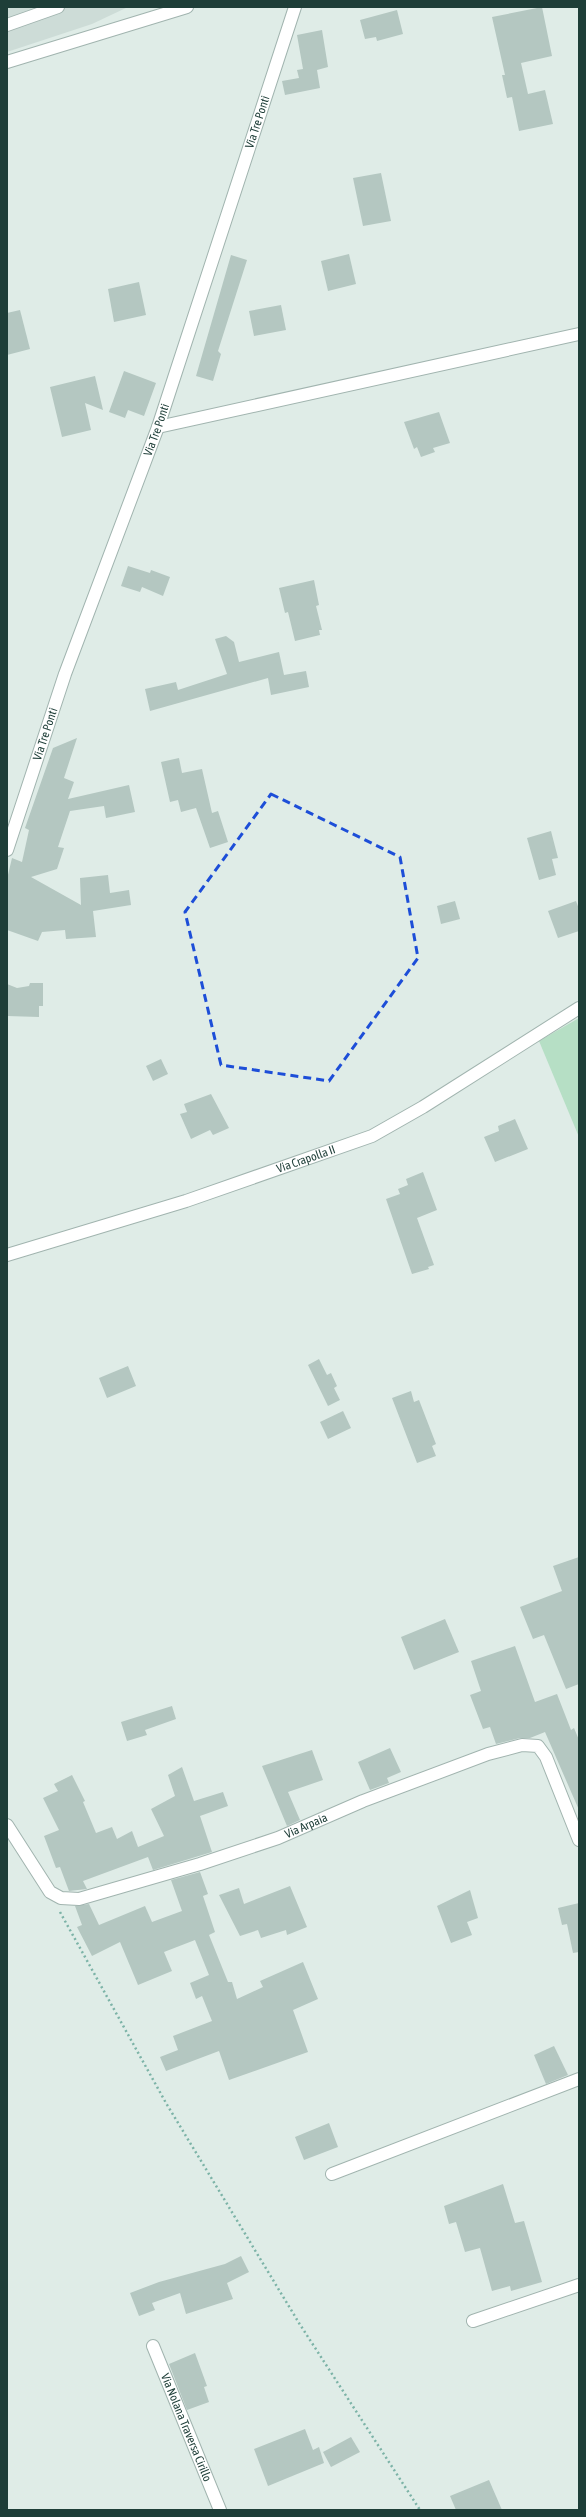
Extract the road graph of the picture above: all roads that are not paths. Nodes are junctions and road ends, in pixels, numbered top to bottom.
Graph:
1 (58, 7) edge
2 (187, 7) edge
3 (295, 7) edge
4 (7, 25) edge
5 (7, 62) edge
6 (579, 334) edge
7 (158, 427) junction
8 (7, 850) edge
9 (579, 1008) edge
10 (7, 1255) edge
11 (7, 1825) edge
12 (579, 1840) edge
13 (579, 2079) edge
14 (332, 2174) dead end
15 (579, 2286) edge
16 (474, 2322) dead end
17 (152, 2346) dead end
18 (220, 2510) edge

1 - 4 street
2 - 5 street
3 - 7 street, Via Tre Ponti
6 - 7 street
7 - 8 street, Via Tre Ponti
9 - 10 street, Via Crapolla II
11 - 12 street, Via Arpaia
13 - 14 street
15 - 16 street
17 - 18 street, Via Nolana Traversa Cirillo

